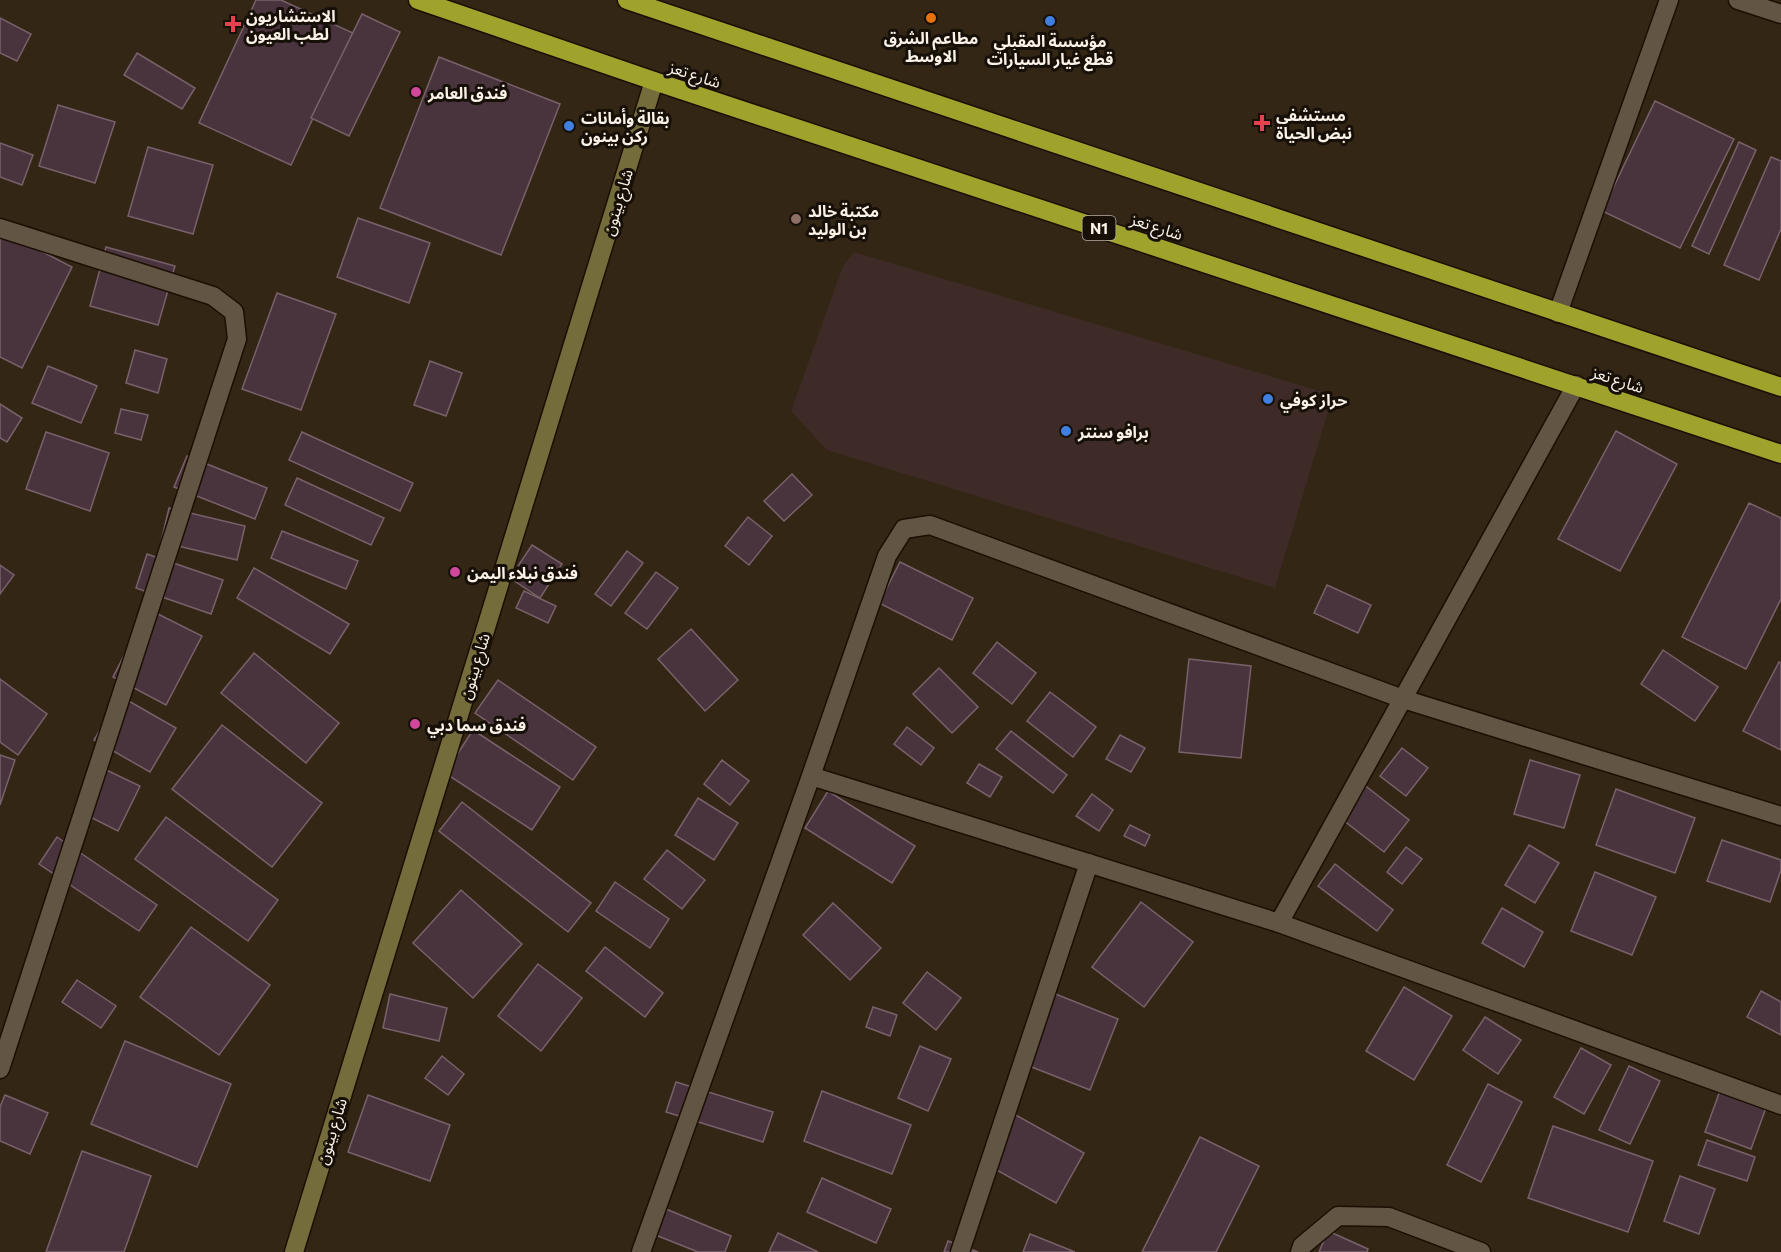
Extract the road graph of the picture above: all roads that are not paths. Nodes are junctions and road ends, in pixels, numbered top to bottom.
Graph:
1 (418, 0) edge
2 (627, 0) edge
3 (1669, 0) edge
4 (1738, 0) edge
5 (1781, 14) edge
6 (654, 81) junction
7 (0, 228) edge
8 (1558, 313) junction
9 (1576, 385) junction
10 (1781, 387) edge
11 (1781, 453) edge
12 (1402, 699) junction
13 (811, 776) junction
14 (1781, 816) edge
15 (1089, 863) junction
16 (1279, 923) junction
17 (0, 1069) edge
18 (1781, 1105) edge
19 (294, 1252) edge
20 (641, 1252) edge
21 (960, 1252) edge
22 (1300, 1252) edge
23 (1481, 1252) edge

1 - 6 highway, شارع تعز / N1
2 - 8 highway
3 - 8 street
4 - 5 street
6 - 9 highway, شارع تعز / N1
6 - 19 street, شارع بينون
7 - 17 street
8 - 10 highway
9 - 11 highway, شارع تعز / N1
9 - 12 street
12 - 13 street
12 - 14 street
12 - 16 street
13 - 15 street
13 - 20 street
15 - 16 street
15 - 21 street
16 - 18 street
22 - 23 street

